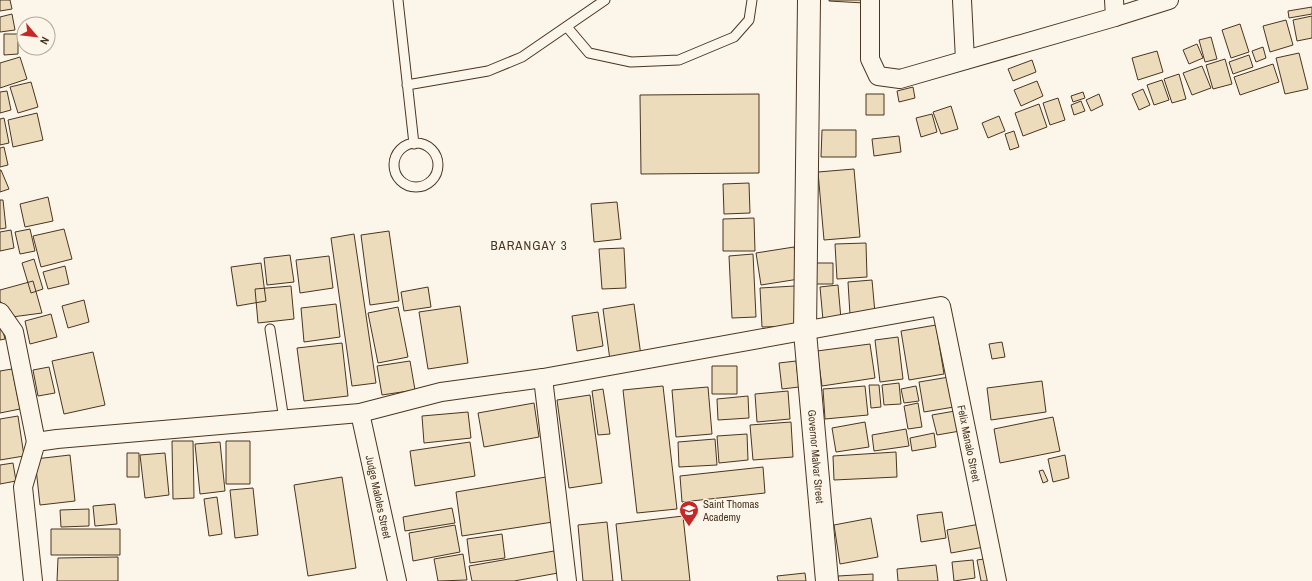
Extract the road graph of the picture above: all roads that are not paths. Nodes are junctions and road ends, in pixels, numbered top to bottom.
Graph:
1 (398, 0) edge
2 (605, 0) edge
3 (752, 0) edge
4 (810, 0) edge
5 (870, 0) edge
6 (962, 0) edge
7 (1170, 0) edge
8 (1115, 9) edge
9 (567, 27) junction
10 (965, 60) junction
11 (408, 85) junction
12 (414, 144) junction
13 (0, 312) edge
14 (270, 329) dead end
15 (805, 332) junction
16 (543, 378) junction
17 (360, 413) junction
18 (284, 420) junction
19 (36, 442) junction
20 (33, 581) edge
21 (397, 581) edge
22 (567, 581) edge
23 (828, 581) edge
24 (997, 581) edge

1 - 11 lane
2 - 9 lane
3 - 9 lane
4 - 15 main road, Governor Malvar Street
5 - 10 street
6 - 10 street
7 - 8 street
8 - 10 street
9 - 11 lane
11 - 12 lane
12 - 12 lane
13 - 19 street
14 - 18 lane
15 - 16 street
15 - 23 main road, Governor Malvar Street
15 - 24 street, Felix Manalo Street
16 - 17 street
16 - 22 street
17 - 18 street
17 - 21 street, Judge Maloles Street
18 - 19 street
19 - 20 street

